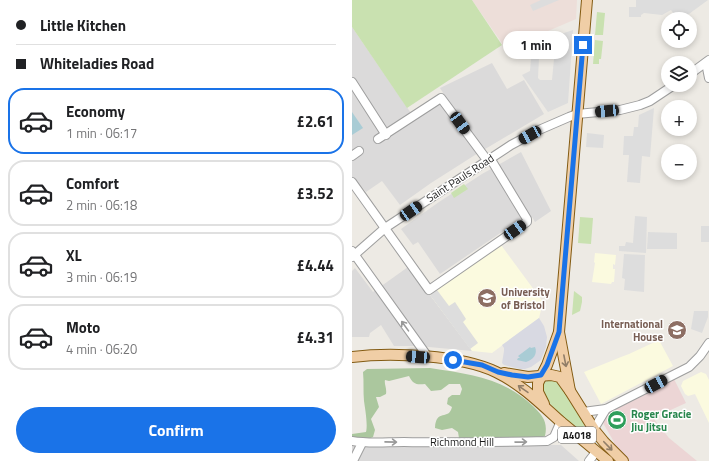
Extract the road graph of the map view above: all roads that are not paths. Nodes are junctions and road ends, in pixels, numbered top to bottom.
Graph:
1 (586, 0) edge
2 (707, 62) edge
3 (697, 69) edge
4 (709, 78) edge
5 (352, 82) edge
6 (664, 92) edge
7 (577, 114) junction
8 (386, 135) junction
9 (378, 140) dead end
10 (488, 159) junction
11 (352, 182) edge
12 (385, 228) junction
13 (353, 254) edge
14 (559, 332) junction
15 (709, 343) edge
16 (352, 357) edge
17 (428, 357) junction
18 (498, 372) junction
19 (541, 375) junction
20 (570, 390) junction
21 (546, 408) junction
22 (606, 409) junction
23 (583, 412) junction
24 (561, 421) junction
25 (594, 429) junction
26 (352, 441) edge
27 (362, 443) junction
28 (596, 452) junction
29 (353, 461) edge
30 (589, 461) edge
31 (608, 461) edge
32 (623, 461) edge

1 - 7 main road, A4018
2 - 3 street
2 - 4 street
5 - 8 street
6 - 7 street, Saint Pauls Road
7 - 10 street, Saint Pauls Road
7 - 14 main road, A4018
8 - 9 street
8 - 10 street
10 - 12 street, Saint Pauls Road
10 - 12 street
11 - 12 street
12 - 13 street, Saint Pauls Road
17 -> 13 street
14 - 19 main road, A4018
14 -> 20 main road, A4018
15 - 22 street
16 - 17 main road
17 - 18 main road
18 - 19 main road
21 -> 18 main road
19 - 20 main road, A4018
19 - 21 main road, A4018
20 - 23 main road, A4018
21 - 24 main road, A4018
22 - 23 street
22 - 25 street
23 - 25 main road, A4018
27 -> 24 street, Richmond Hill
24 - 28 main road, A4018
25 -> 32 main road, A4018
26 - 27 street, Richmond Hill
27 - 29 street
28 - 30 street
28 - 31 main road, A4018

